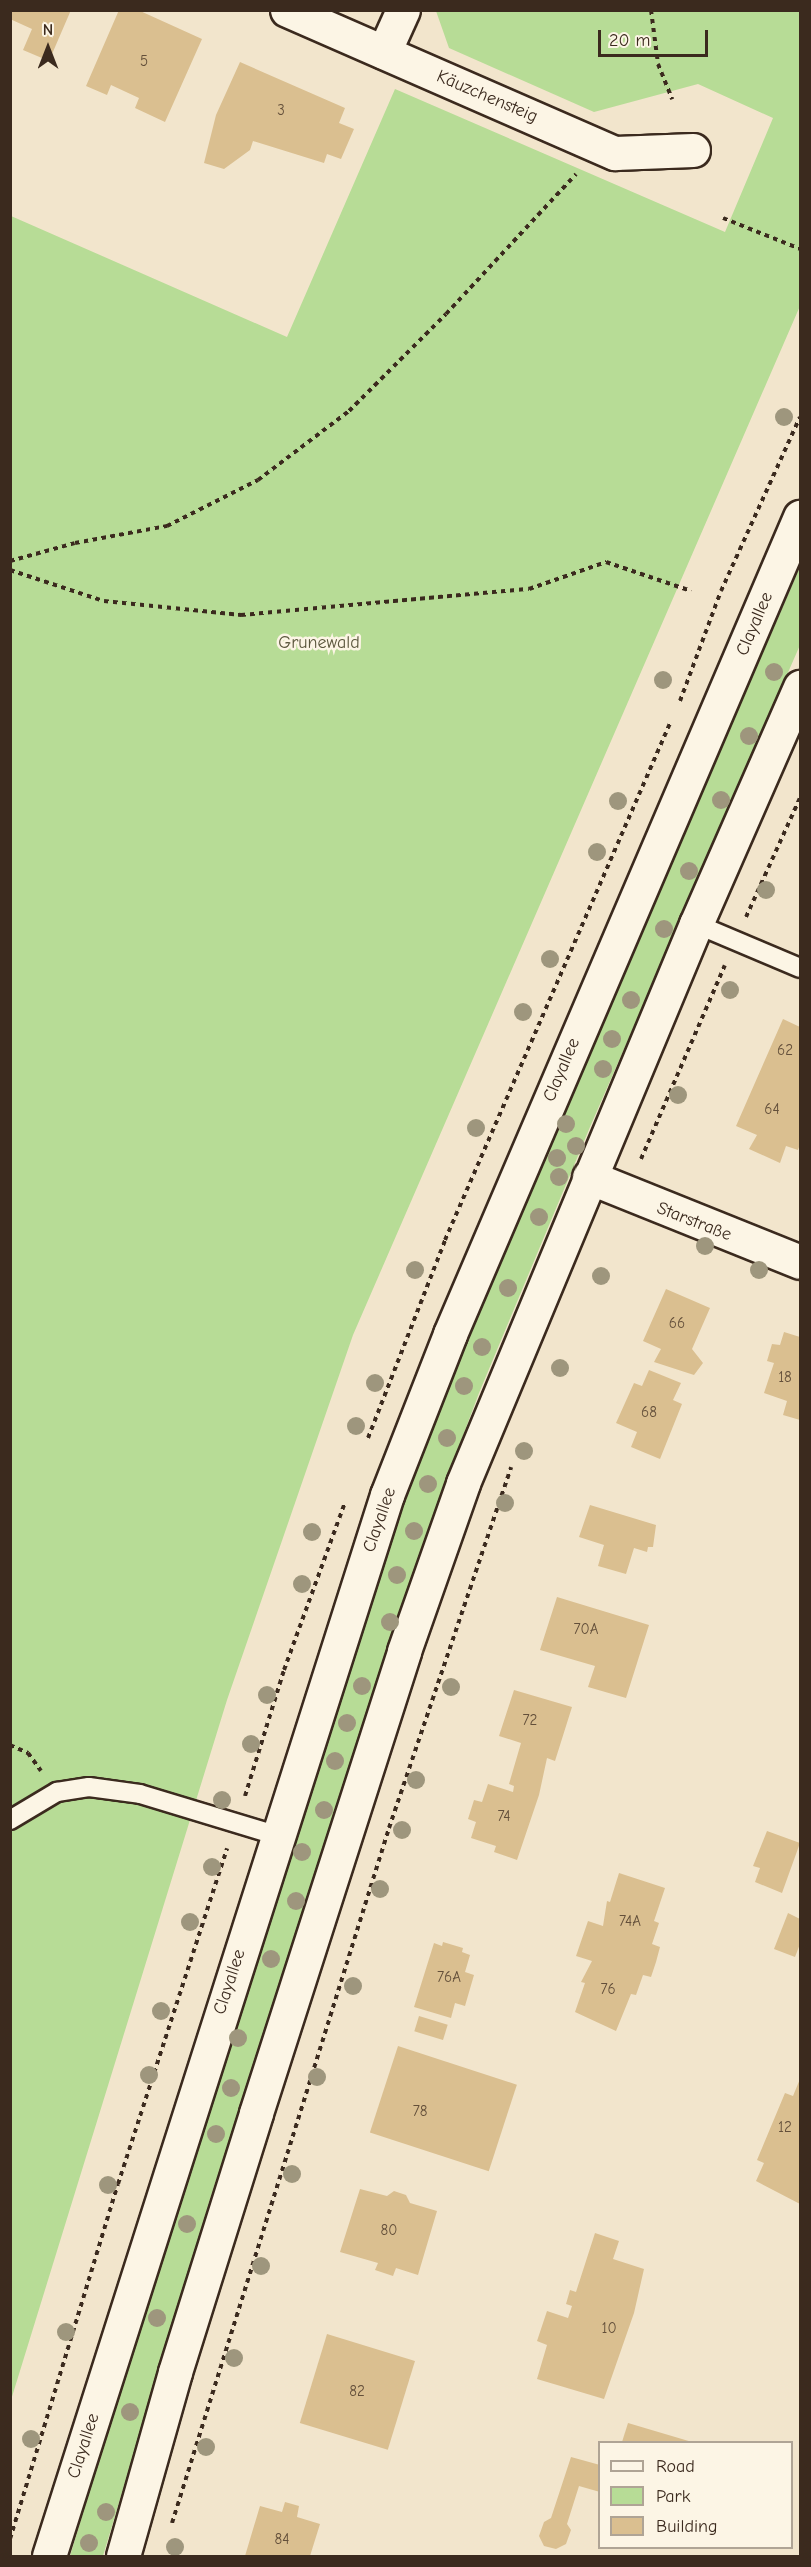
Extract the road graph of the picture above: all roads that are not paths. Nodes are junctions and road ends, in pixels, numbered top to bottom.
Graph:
1 (287, 10) edge
2 (403, 10) edge
3 (384, 52) junction
4 (693, 150) dead end
5 (801, 517) edge
6 (801, 687) edge
7 (696, 924) junction
8 (801, 968) edge
9 (589, 1177) junction
10 (801, 1262) edge
11 (10, 1820) edge
12 (276, 1835) junction
13 (49, 2556) edge
14 (123, 2556) edge

1 - 3 main road, Käuzchensteig
2 - 3 main road
3 - 4 main road, Käuzchensteig
5 - 12 main road, Clayallee
6 - 7 main road
7 - 8 lane
7 - 9 main road
9 - 10 main road, Starstraße
9 - 14 main road
11 - 12 lane
12 - 13 main road, Clayallee

